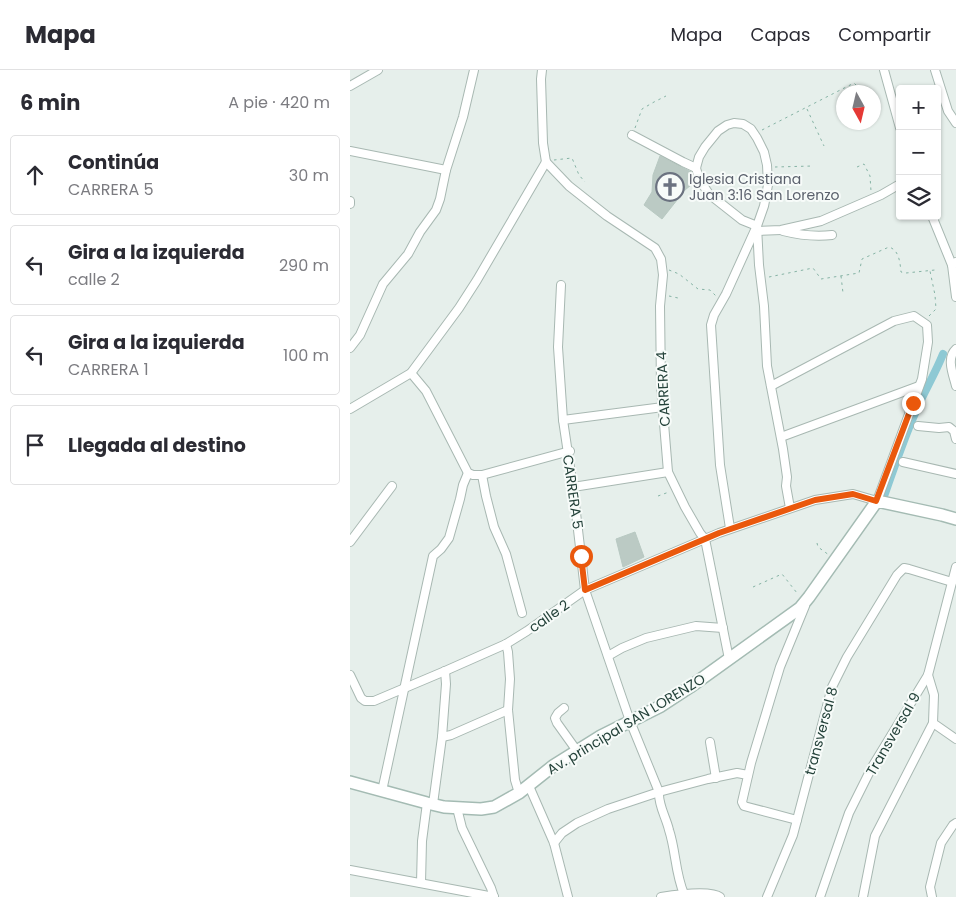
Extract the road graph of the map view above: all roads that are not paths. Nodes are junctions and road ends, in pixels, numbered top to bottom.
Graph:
1 (378, 70) edge
2 (474, 70) edge
3 (542, 70) edge
4 (884, 70) edge
5 (935, 70) edge
6 (350, 86) edge
7 (896, 114) edge
8 (956, 122) edge
9 (632, 135) road end
10 (350, 152) edge
11 (546, 162) junction
12 (696, 168) junction
13 (446, 170) junction
14 (896, 186) edge
15 (934, 220) edge
16 (757, 229) junction
17 (781, 230) junction
18 (832, 235) dead end
19 (954, 264) edge
20 (561, 285) dead end
21 (956, 297) edge
22 (350, 348) edge
23 (956, 349) edge
24 (411, 373) junction
25 (771, 386) junction
26 (919, 386) junction
27 (956, 386) edge
28 (663, 407) junction
29 (350, 409) edge
30 (563, 420) junction
31 (918, 426) dead end
32 (781, 437) junction
33 (956, 438) edge
34 (570, 451) dead end
35 (903, 462) dead end
36 (668, 472) junction
37 (468, 473) junction
38 (956, 474) edge
39 (482, 475) junction
40 (392, 486) dead end
41 (573, 486) junction
42 (876, 501) junction
43 (790, 508) junction
44 (956, 519) edge
45 (730, 528) junction
46 (705, 539) junction
47 (350, 542) edge
48 (956, 567) edge
49 (952, 582) junction
50 (585, 590) junction
51 (809, 596) junction
52 (522, 613) dead end
53 (723, 628) junction
54 (506, 644) junction
55 (608, 656) junction
56 (729, 659) junction
57 (445, 671) junction
58 (350, 675) edge
59 (928, 675) junction
60 (564, 708) dead end
61 (508, 710) junction
62 (630, 721) junction
63 (933, 723) junction
64 (442, 737) junction
65 (956, 739) edge
66 (710, 742) dead end
67 (577, 751) junction
68 (748, 775) junction
69 (716, 778) junction
70 (350, 782) edge
71 (524, 789) junction
72 (382, 791) junction
73 (659, 792) junction
74 (430, 804) junction
75 (457, 808) junction
76 (797, 820) junction
77 (956, 823) edge
78 (554, 842) junction
79 (350, 870) edge
80 (422, 883) junction
81 (684, 894) junction
82 (494, 897) edge
83 (568, 897) edge
84 (661, 897) edge
85 (720, 897) edge
86 (767, 897) edge
87 (820, 897) edge
88 (863, 897) edge
89 (932, 897) edge

1 - 6 street
2 - 13 street
3 - 11 street
4 - 7 street
5 - 8 street
9 - 12 street
10 - 13 street
11 - 24 street
11 - 28 street, CARRERA 4
12 - 16 street
12 - 16 street
13 - 22 street
14 - 17 street
15 - 19 street
16 - 17 street
16 - 25 street
16 - 45 street
17 - 18 street
19 - 21 street
20 - 30 street, CARRERA 5
23 - 27 street
24 - 29 street
24 - 37 street
25 - 26 street
25 - 32 street
26 - 32 street
26 - 42 street
28 - 30 street
28 - 36 street, CARRERA 4
30 - 41 street, CARRERA 5
31 - 33 street
32 - 43 street
34 - 39 street
35 - 38 street
36 - 41 street
36 - 46 street, CARRERA 4
37 - 39 street
37 - 72 street
39 - 52 street
40 - 47 street
41 - 50 street, CARRERA 5
42 - 43 street, calle 2
42 - 44 main road
42 - 51 main road, Av. principal SAN LORENZO
43 - 45 street, calle 2
45 - 46 street, calle 2
46 - 50 street, calle 2
46 - 53 street, CARRERA 4
48 - 49 street, Transversal 9
49 - 59 street, Transversal 9
49 - 76 street, transversal 8
50 - 54 street, calle 2
50 - 55 street, CARRERA 5
51 - 56 main road, Av. principal SAN LORENZO
51 - 68 street
53 - 55 street
53 - 56 street, CARRERA 4
54 - 57 street, calle 2
54 - 61 street
55 - 62 street, CARRERA 5
56 - 62 main road, Av. principal SAN LORENZO
57 - 58 street, calle 2
57 - 64 street
59 - 63 street
59 - 87 street, Transversal 9
60 - 67 street
61 - 64 street
61 - 71 street
62 - 67 main road, Av. principal SAN LORENZO
62 - 73 street, CARRERA 5
63 - 65 street
63 - 88 street
64 - 74 street
66 - 69 street
67 - 71 main road, Av. principal SAN LORENZO
68 - 69 street
68 - 76 street
69 - 73 street
70 - 72 main road, Av. principal SAN LORENZO
71 - 75 main road, Av. principal SAN LORENZO
71 - 78 street
72 - 74 main road, Av. principal SAN LORENZO
73 - 78 street
73 - 81 street, CARRERA 5
74 - 75 main road, Av. principal SAN LORENZO
74 - 80 street
75 - 82 street
76 - 86 street, transversal 8
77 - 89 street
78 - 83 street
79 - 80 street
80 - 82 street
81 - 84 street
81 - 85 street

